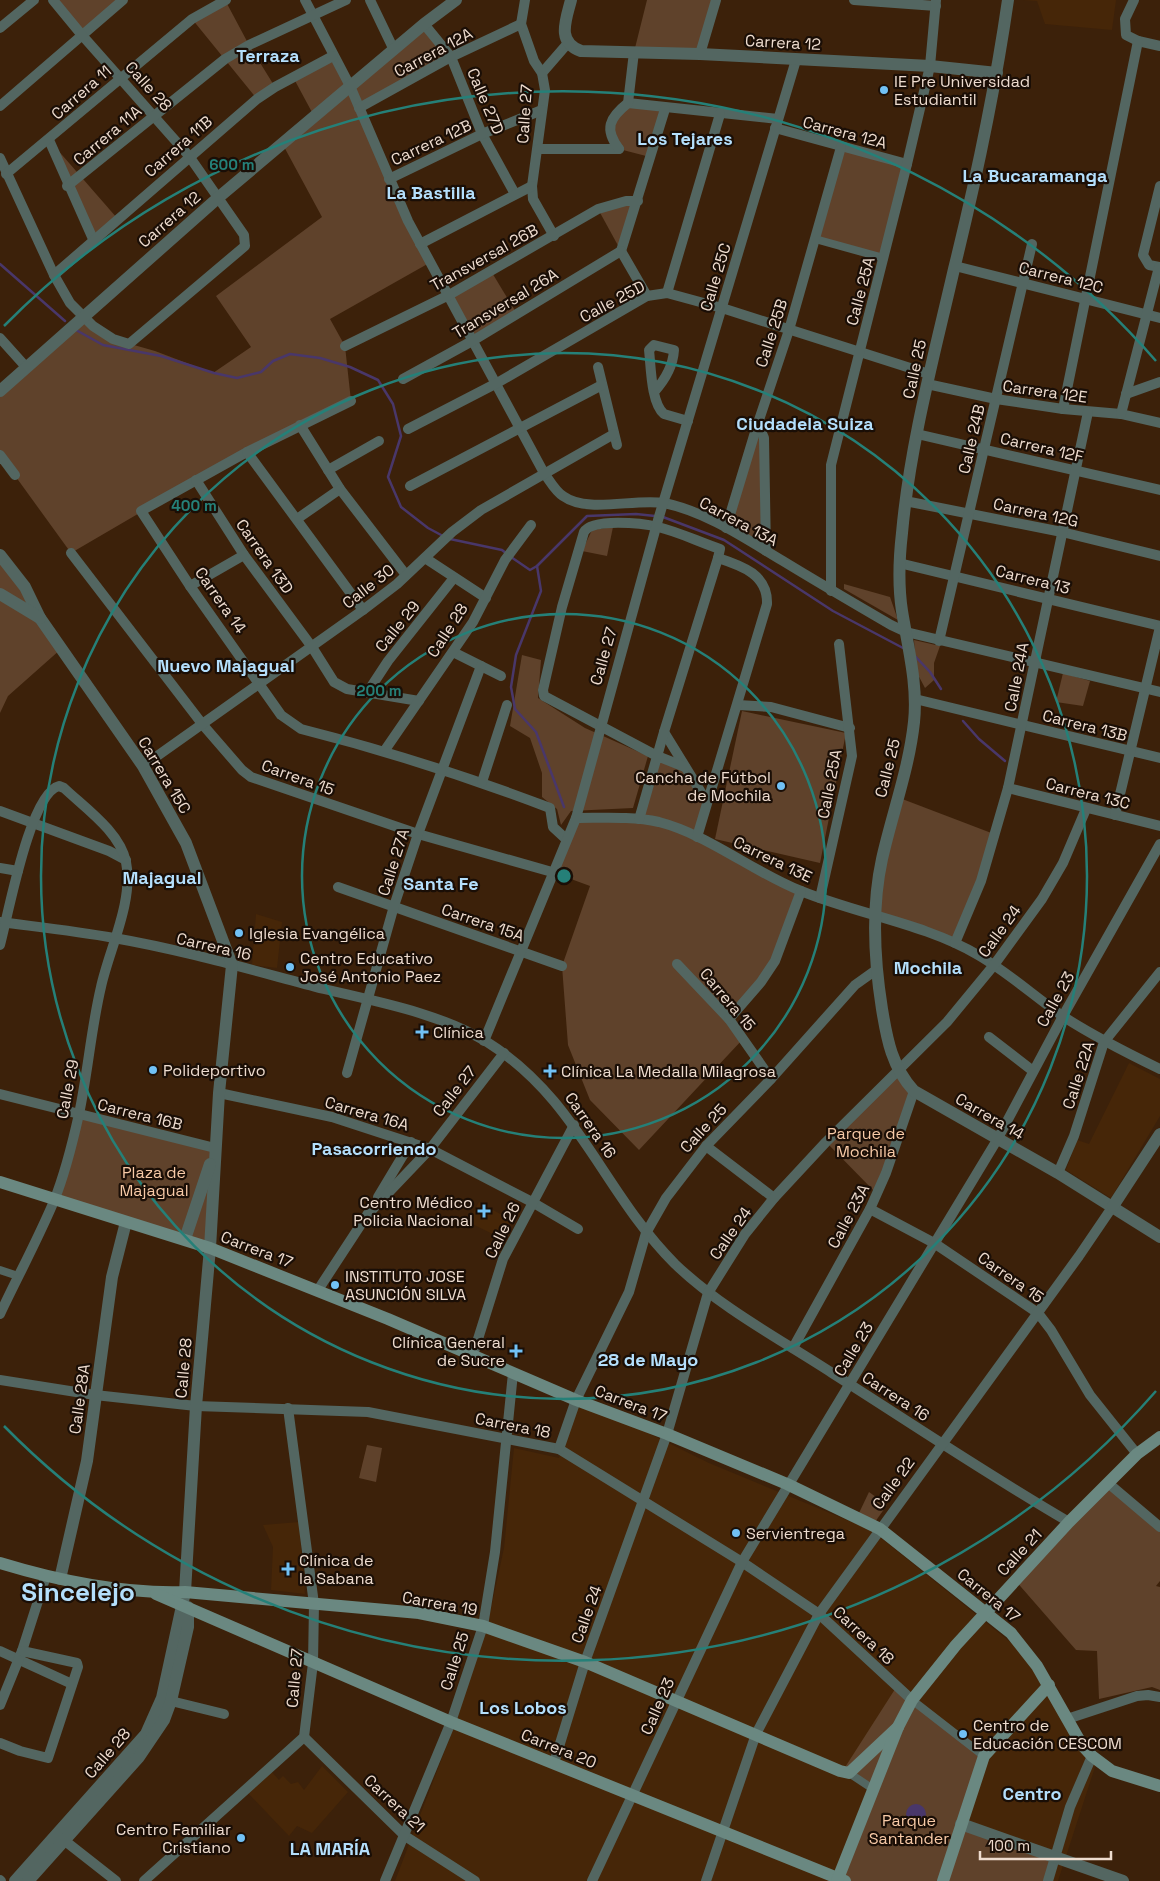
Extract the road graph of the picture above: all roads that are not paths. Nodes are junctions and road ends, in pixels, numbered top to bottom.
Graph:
1 (34, 0) edge
2 (53, 0) edge
3 (123, 0) edge
4 (226, 0) edge
5 (305, 0) edge
6 (346, 0) edge
7 (370, 0) edge
8 (456, 0) edge
9 (525, 0) edge
10 (571, 0) edge
11 (716, 0) edge
12 (854, 0) edge
13 (1008, 0) edge
14 (1134, 0) edge
15 (936, 3) edge
16 (313, 16) junction
17 (424, 24) junction
18 (521, 24) junction
19 (0, 28) edge
20 (80, 34) junction
21 (1138, 41) junction
22 (568, 44) junction
23 (1160, 46) edge
24 (394, 50) junction
25 (634, 52) junction
26 (700, 54) junction
27 (333, 56) junction
28 (451, 57) junction
29 (796, 60) junction
30 (930, 66) junction
31 (997, 72) junction
32 (542, 73) junction
33 (120, 78) junction
34 (350, 86) junction
35 (628, 103) junction
36 (0, 106) edge
37 (359, 108) junction
38 (664, 109) junction
39 (542, 110) junction
40 (720, 114) junction
41 (154, 115) junction
42 (777, 124) junction
43 (482, 134) junction
44 (49, 140) junction
45 (841, 147) junction
46 (538, 149) junction
47 (190, 156) junction
48 (0, 158) edge
49 (908, 164) junction
50 (6, 174) junction
51 (389, 179) junction
52 (68, 186) junction
53 (532, 186) junction
54 (1160, 186) edge
55 (515, 194) junction
56 (219, 197) junction
57 (638, 201) junction
58 (554, 236) junction
59 (815, 239) junction
60 (93, 240) junction
61 (420, 244) junction
62 (1032, 244) dead end
63 (621, 251) junction
64 (884, 258) junction
65 (955, 266) junction
66 (1159, 267) edge
67 (54, 275) junction
68 (1022, 283) junction
69 (667, 293) junction
70 (449, 295) junction
71 (647, 296) junction
72 (1084, 299) junction
73 (722, 308) junction
74 (1146, 314) junction
75 (82, 317) junction
76 (1160, 318) edge
77 (789, 330) junction
78 (0, 338) edge
79 (474, 340) junction
80 (345, 346) dead end
81 (859, 352) junction
82 (26, 367) junction
83 (598, 367) dead end
84 (403, 379) dead end
85 (928, 379) junction
86 (1160, 382) edge
87 (497, 384) junction
88 (602, 385) junction
89 (0, 391) edge
90 (654, 392) dead end
91 (1126, 394) junction
92 (996, 399) junction
93 (351, 401) dead end
94 (1063, 409) junction
95 (1088, 412) junction
96 (1121, 414) junction
97 (688, 421) junction
98 (1160, 423) edge
99 (300, 425) junction
100 (522, 428) junction
101 (408, 429) dead end
102 (756, 429) junction
103 (614, 434) junction
104 (917, 434) junction
105 (379, 441) dead end
106 (617, 445) dead end
107 (984, 449) junction
108 (247, 452) junction
109 (0, 455) edge
110 (328, 470) junction
111 (1076, 470) junction
112 (544, 473) junction
113 (15, 475) dead end
114 (196, 480) junction
115 (410, 486) dead end
116 (340, 489) junction
117 (1160, 490) edge
118 (906, 501) junction
119 (969, 514) junction
120 (660, 515) junction
121 (297, 519) junction
122 (531, 525) dead end
123 (726, 528) junction
124 (1062, 532) junction
125 (766, 551) junction
126 (72, 553) dead end
127 (244, 554) junction
128 (0, 555) edge
129 (1160, 556) edge
130 (425, 558) junction
131 (718, 558) junction
132 (899, 563) junction
133 (406, 575) junction
134 (954, 575) junction
135 (454, 579) junction
136 (190, 586) junction
137 (25, 587) junction
138 (832, 591) junction
139 (4, 596) edge
140 (486, 598) junction
141 (1048, 598) junction
142 (363, 610) junction
143 (40, 618) junction
144 (1160, 626) edge
145 (907, 638) junction
146 (939, 641) junction
147 (839, 644) dead end
148 (312, 647) junction
149 (453, 652) junction
150 (1034, 664) junction
151 (481, 666) junction
152 (501, 676) dead end
153 (261, 684) junction
154 (1146, 689) junction
155 (1160, 692) edge
156 (367, 693) junction
157 (915, 698) junction
158 (419, 701) junction
159 (507, 705) dead end
160 (738, 705) junction
161 (203, 725) junction
162 (1022, 725) junction
163 (599, 726) junction
164 (850, 728) junction
165 (664, 732) junction
166 (385, 750) junction
167 (1131, 751) junction
168 (657, 756) junction
169 (1160, 758) edge
170 (143, 766) junction
171 (685, 767) junction
172 (442, 768) junction
173 (482, 782) junction
174 (1008, 788) junction
175 (707, 802) junction
176 (1086, 809) junction
177 (0, 811) edge
178 (1115, 815) junction
179 (576, 818) junction
180 (639, 819) junction
181 (31, 824) junction
182 (1160, 826) edge
183 (418, 834) junction
184 (697, 837) junction
185 (566, 839) junction
186 (1160, 844) edge
187 (126, 860) junction
188 (0, 868) edge
189 (18, 872) junction
190 (552, 872) junction
191 (338, 887) dead end
192 (801, 891) junction
193 (820, 898) junction
194 (394, 906) junction
195 (874, 914) junction
196 (3, 922) edge
197 (116, 938) junction
198 (955, 943) junction
199 (0, 945) edge
200 (522, 951) junction
201 (677, 964) dead end
202 (232, 965) junction
203 (994, 965) junction
204 (562, 966) dead end
205 (876, 970) junction
206 (1160, 972) edge
207 (366, 999) junction
208 (1063, 1016) junction
209 (729, 1019) junction
210 (989, 1037) dead end
211 (484, 1041) junction
212 (1104, 1042) junction
213 (504, 1053) junction
214 (1160, 1069) edge
215 (898, 1071) junction
216 (1033, 1071) junction
217 (347, 1073) dead end
218 (771, 1079) junction
219 (914, 1091) junction
220 (218, 1093) junction
221 (0, 1094) edge
222 (79, 1114) junction
223 (574, 1125) junction
224 (1160, 1134) edge
225 (996, 1140) junction
226 (411, 1142) junction
227 (706, 1146) junction
228 (215, 1148) junction
229 (430, 1148) junction
230 (1058, 1173) junction
231 (0, 1182) edge
232 (774, 1198) junction
233 (54, 1200) junction
234 (532, 1202) junction
235 (1113, 1206) junction
236 (870, 1208) junction
237 (368, 1214) junction
238 (126, 1222) junction
239 (578, 1229) dead end
240 (646, 1233) junction
241 (1160, 1237) edge
242 (185, 1240) junction
243 (934, 1243) junction
244 (210, 1248) junction
245 (0, 1270) edge
246 (18, 1276) junction
247 (318, 1290) junction
248 (708, 1293) junction
249 (1038, 1313) junction
250 (0, 1314) edge
251 (793, 1348) junction
252 (473, 1355) junction
253 (513, 1373) junction
254 (0, 1380) edge
255 (850, 1384) junction
256 (96, 1395) junction
257 (576, 1400) junction
258 (196, 1406) junction
259 (288, 1408) junction
260 (667, 1434) junction
261 (1160, 1437) edge
262 (505, 1439) junction
263 (942, 1444) junction
264 (559, 1449) junction
265 (1137, 1454) junction
266 (1108, 1483) junction
267 (787, 1484) junction
268 (643, 1502) junction
269 (1069, 1522) junction
270 (1160, 1527) edge
271 (880, 1529) junction
272 (742, 1562) junction
273 (0, 1563) edge
274 (46, 1576) junction
275 (60, 1579) junction
276 (185, 1592) junction
277 (154, 1593) junction
278 (314, 1604) junction
279 (185, 1608) junction
280 (986, 1612) junction
281 (819, 1614) junction
282 (483, 1626) junction
283 (0, 1652) edge
284 (21, 1655) junction
285 (584, 1662) junction
286 (313, 1663) junction
287 (72, 1684) junction
288 (1049, 1685) junction
289 (1160, 1697) edge
290 (676, 1700) junction
291 (912, 1700) junction
292 (171, 1701) junction
293 (0, 1705) edge
294 (224, 1714) dead end
295 (1067, 1718) junction
296 (451, 1722) junction
297 (898, 1727) junction
298 (756, 1734) junction
299 (304, 1737) junction
300 (0, 1743) edge
301 (984, 1756) junction
302 (1092, 1756) junction
303 (554, 1763) junction
304 (849, 1773) junction
305 (1160, 1786) edge
306 (872, 1789) junction
307 (634, 1797) junction
308 (960, 1824) junction
309 (722, 1832) junction
310 (405, 1836) junction
311 (60, 1837) junction
312 (1055, 1858) junction
313 (840, 1880) edge
314 (14, 1881) edge
315 (28, 1881) edge
316 (116, 1881) edge
317 (144, 1881) edge
318 (385, 1881) edge
319 (475, 1881) edge
320 (592, 1881) edge
321 (706, 1881) edge
322 (942, 1881) edge
323 (1048, 1881) edge
324 (1123, 1881) edge

1 - 19 street
2 - 20 street, Calle 28
3 - 20 street
4 - 33 street, Carrera 11
5 - 16 street, Carrera 13A
6 - 16 street, Carrera 11A
7 - 24 street
8 - 17 street, Carrera 12
9 - 18 street
10 - 22 street
11 - 26 street
12 - 15 street
13 - 31 street, Calle 25
14 - 21 street
15 - 30 street, Calle 25A
16 - 27 street, Carrera 13A
16 - 41 street, Carrera 11A
17 - 24 street, Carrera 12
17 - 28 street, Calle 27D
18 - 28 street, Carrera 12A
18 - 32 street
20 - 33 street, Calle 28
20 - 36 street
21 - 23 street
21 - 72 street
22 - 25 street, Carrera 12
22 - 32 street, Calle 27
24 - 34 street, Carrera 12
25 - 26 street, Carrera 12
25 - 35 street
26 - 29 street, Carrera 12
27 - 34 street, Carrera 13A
27 - 47 street, Carrera 11B
28 - 37 street, Carrera 12A
28 - 43 street, Calle 27D
29 - 30 street, Carrera 12
29 - 42 street, Calle 25C
30 - 31 street, Carrera 12
30 - 49 street, Calle 25A
31 - 65 street, Calle 25
32 - 39 street, Calle 27
33 - 41 street, Calle 28
33 - 44 street, Carrera 11
34 - 37 street, Carrera 13A
34 - 56 street, Carrera 12
35 - 38 street
35 - 46 street
37 - 51 street, Carrera 13A
38 - 40 street
38 - 57 street
39 - 43 street, Carrera 12B
39 - 46 street, Calle 27
40 - 42 street
40 - 69 street, Calle 25D
41 - 47 street, Calle 28
41 - 52 street, Carrera 11A
42 - 45 street, Carrera 12A
42 - 73 street, Calle 25C
43 - 51 street, Carrera 12B
43 - 55 street, Calle 27D
44 - 50 street, Carrera 11
44 - 52 street
45 - 49 street, Carrera 12A
45 - 59 street, Calle 25B
46 - 53 street, Calle 27
47 - 56 street, Calle 28
47 - 60 street, Carrera 11B
48 - 50 street
49 - 64 street, Calle 25A
50 - 67 street
51 - 61 street, Carrera 13A
52 - 60 street
53 - 55 street
53 - 58 street, Calle 27
54 - 66 street
55 - 61 street
56 - 75 street, Carrera 12
56 - 75 street, Calle 28
57 - 58 street, Transversal 26B
57 - 63 street
58 - 70 street, Transversal 26B
59 - 64 street
59 - 77 street, Calle 25B
60 - 67 street, Carrera 11B
61 - 70 street, Carrera 13A
62 - 68 street, Calle 24B
63 - 71 street
63 - 79 street, Transversal 26A
64 - 81 street, Calle 25A
65 - 68 street, Carrera 12C
65 - 85 street, Calle 25
66 - 74 street
67 - 75 street
68 - 72 street, Carrera 12C
68 - 92 street, Calle 24B
69 - 71 street, Calle 25D
69 - 73 street, Carrera 12E
70 - 79 street, Carrera 13A
70 - 80 street, Transversal 26B
71 - 87 street, Calle 25D
72 - 74 street, Carrera 12C
72 - 94 street
73 - 77 street, Carrera 12E
73 - 97 street, Calle 25C
74 - 76 street, Carrera 12C
74 - 91 street
75 - 82 street, Carrera 12
77 - 81 street, Carrera 12E
77 - 102 street, Calle 25B
78 - 82 street
79 - 84 street, Transversal 26A
79 - 87 street, Carrera 13A
81 - 85 street, Carrera 12E
81 - 138 street, Calle 25A
82 - 89 street, Carrera 12
83 - 88 street
85 - 92 street, Carrera 12E
85 - 104 street, Calle 25
86 - 91 street
87 - 100 street, Carrera 13A
87 - 101 street, Calle 25D
88 - 100 street
88 - 103 street
90 - 97 street
91 - 96 street
92 - 94 street, Carrera 12E
92 - 107 street, Calle 24B
93 - 99 street
94 - 95 street, Carrera 12E
95 - 96 street, Carrera 12E
95 - 111 street, Calle 24A
96 - 98 street, Carrera 12E
97 - 120 street, Calle 25C
99 - 108 street
99 - 110 street
100 - 112 street, Carrera 13A
100 - 115 street
102 - 123 street, Calle 25B
102 - 125 street
103 - 106 street
103 - 112 street, Calle 30
104 - 107 street, Carrera 12F
104 - 118 street, Calle 25
105 - 110 street
107 - 111 street, Carrera 12F
107 - 119 street, Calle 24B
108 - 114 street
108 - 121 street
109 - 113 street
110 - 116 street
111 - 117 street, Carrera 12F
111 - 124 street, Calle 24A
112 - 120 street, Carrera 13A
112 - 130 street, Calle 30
114 - 127 street, Carrera 13D
114 - 136 street, Carrera 14
116 - 121 street
116 - 133 street
118 - 119 street, Carrera 12G
118 - 132 street, Calle 25
119 - 124 street, Carrera 12G
119 - 134 street, Calle 24B
120 - 123 street, Carrera 13A
120 - 131 street
120 - 163 street, Calle 27
120 - 163 street
121 - 142 street
122 - 140 street, Calle 28
123 - 125 street, Carrera 13A
124 - 129 street, Carrera 12G
124 - 141 street, Calle 24A
125 - 138 street, Carrera 13A
126 - 161 street, Carrera 15
127 - 136 street
127 - 148 street, Carrera 13D
128 - 137 street, Carrera 15C
130 - 133 street, Calle 30
130 - 135 street
131 - 160 street
131 - 165 street
132 - 134 street, Carrera 13
132 - 145 street, Calle 25
133 - 142 street, Calle 30
134 - 141 street, Carrera 13
134 - 146 street, Calle 24B
135 - 140 street
135 - 156 street, Calle 29
136 - 153 street, Carrera 14
137 - 139 street
137 - 143 street, Carrera 15C
138 - 145 street, Carrera 13A
139 - 143 street, Carrera 15C
140 - 149 street, Calle 28
141 - 144 street, Carrera 13
141 - 150 street, Calle 24A
142 - 148 street, Calle 30
143 - 170 street, Carrera 15C
144 - 154 street
145 - 146 street, Carrera 13A
145 - 157 street, Calle 25
146 - 150 street, Carrera 13A
147 - 164 street, Calle 25A
148 - 153 street, Calle 30
148 - 156 street, Carrera 13D
149 - 151 street
149 - 158 street, Calle 28
150 - 154 street, Carrera 13A
150 - 162 street, Calle 24A
151 - 152 street
151 - 172 street, Calle 27A
153 - 161 street, Calle 30
153 - 166 street, Carrera 14
154 - 155 street, Carrera 13A
154 - 167 street
156 - 158 street, Carrera 13D
157 - 162 street, Carrera 13B
157 - 195 street, Calle 25
158 - 166 street, Calle 28
159 - 173 street
160 - 164 street
160 - 175 street
161 - 170 street, Calle 30
161 - 183 street, Carrera 15
162 - 167 street, Carrera 13B
162 - 174 street, Calle 24A
163 - 168 street
163 - 179 street, Calle 27
164 - 193 street, Calle 25A
165 - 168 street
165 - 171 street
166 - 172 street, Carrera 14
167 - 169 street, Carrera 13B
167 - 178 street
168 - 171 street
168 - 180 street
170 - 202 street, Carrera 15C
171 - 175 street
172 - 173 street, Carrera 14
172 - 183 street, Calle 27A
173 - 185 street, Carrera 14
174 - 176 street, Carrera 13C
174 - 198 street, Calle 24A
175 - 184 street
176 - 178 street, Carrera 13C
176 - 203 street, Calle 24
177 - 181 street
178 - 182 street, Carrera 13C
179 - 180 street, Carrera 13E
179 - 185 street
180 - 184 street, Carrera 13E
181 - 187 street
181 - 187 street
181 - 189 street
183 - 190 street, Carrera 15
183 - 194 street, Calle 27A
184 - 192 street, Carrera 13E
185 - 190 street
186 - 208 street, Calle 23
187 - 197 street, Calle 29
188 - 189 street
189 - 196 street
190 - 200 street
191 - 194 street, Carrera 15A
192 - 193 street, Carrera 13E
192 - 209 street
193 - 195 street, Carrera 13E
194 - 200 street, Carrera 15A
194 - 207 street, Calle 27A
195 - 198 street, Carrera 13E
195 - 205 street, Calle 25
196 - 197 street, Carrera 16
196 - 199 street
197 - 202 street, Carrera 16
197 - 222 street, Calle 29
198 - 203 street, Carrera 13E
200 - 204 street, Carrera 15A
200 - 211 street
201 - 209 street, Carrera 15
202 - 207 street, Carrera 16
202 - 220 street, Calle 28
203 - 208 street, Carrera 13E
203 - 215 street, Calle 24
205 - 215 street, Carrera 14
205 - 218 street, Calle 25
206 - 212 street, Calle 22A
207 - 211 street, Carrera 16
207 - 217 street, Calle 27A
208 - 212 street, Carrera 13E
208 - 216 street, Calle 23
209 - 218 street, Carrera 15
210 - 216 street
211 - 213 street, Carrera 16
212 - 214 street, Carrera 13E
212 - 230 street, Calle 22A
213 - 223 street, Carrera 16
213 - 229 street, Calle 27
215 - 219 street, Carrera 14
215 - 232 street, Calle 24
216 - 225 street, Calle 23
218 - 227 street, Calle 25
219 - 225 street, Carrera 14
219 - 236 street, Calle 23A
220 - 226 street, Carrera 16A
220 - 228 street, Calle 28
221 - 222 street, Carrera 16B
222 - 228 street, Carrera 16B
222 - 233 street, Calle 29
223 - 234 street, Calle 26
223 - 240 street, Carrera 16
224 - 235 street, Calle 22
225 - 230 street, Carrera 14
225 - 243 street, Calle 23
226 - 229 street, Carrera 16A
226 - 237 street, Calle 27
227 - 232 street
227 - 240 street, Calle 25
228 - 242 street, Calle 28
228 - 244 street, Calle 28
229 - 234 street, Carrera 16A
229 - 237 street, Calle 27
230 - 235 street, Carrera 14
231 - 233 main road, Carrera 17
232 - 248 street, Calle 24
233 - 238 main road, Carrera 17
233 - 246 street, Calle 29
234 - 239 street, Carrera 16A
234 - 252 street, Calle 26
235 - 241 street, Carrera 14
235 - 249 street, Calle 22
236 - 243 street, Carrera 15
236 - 251 street, Calle 23A
237 - 247 street, Calle 27
238 - 242 main road, Carrera 17
238 - 256 street, Calle 28A
240 - 248 street, Carrera 16
240 - 257 street, Calle 25
242 - 244 main road, Carrera 17
243 - 249 street, Carrera 15
243 - 255 street, Calle 23
244 - 247 main road, Carrera 17
244 - 258 street, Calle 28
245 - 246 street
246 - 250 street, Calle 29
247 - 252 main road, Carrera 17
248 - 251 street, Carrera 16
248 - 260 street, Calle 24
249 - 263 street, Calle 22
249 - 265 street, Carrera 15
251 - 255 street, Carrera 16
252 - 253 main road, Carrera 17
253 - 257 main road, Carrera 17
253 - 262 street
254 - 256 street, Carrera 18
255 - 263 street, Carrera 16
255 - 267 street, Calle 23
256 - 258 street, Carrera 18
256 - 275 street, Calle 28A
257 - 260 main road, Carrera 17
257 - 264 street, Calle 25
258 - 259 street, Carrera 18
258 - 276 street, Calle 28
259 - 262 street, Carrera 18
259 - 278 street, Calle 27
260 - 267 main road, Carrera 17
260 - 268 street, Calle 24
261 - 265 main road, Calle 21
262 - 264 street, Carrera 18
262 - 282 street, Calle 25
263 - 269 street, Carrera 16
263 - 271 street, Calle 22
264 - 268 street, Carrera 18
265 - 266 main road, Calle 21
266 - 269 main road, Calle 21
266 - 270 street
267 - 271 main road, Carrera 17
267 - 272 street, Calle 23
268 - 272 street, Carrera 18
268 - 285 street, Calle 24
269 - 280 main road, Calle 21
271 - 280 main road, Carrera 17
271 - 281 street, Calle 22
272 - 281 street, Carrera 18
272 - 290 street, Calle 23
273 - 274 main road, Carrera 19
274 - 275 main road, Carrera 19
274 - 284 street
275 - 277 main road, Carrera 19
276 - 277 main road, Carrera 19
276 - 278 main road, Carrera 19
276 - 279 street, Calle 28
277 - 279 main road, Carrera 20
278 - 282 main road, Carrera 19
278 - 286 street, Calle 27
279 - 286 main road, Carrera 20
279 - 292 street, Calle 28
279 - 311 street, Calle 28
280 - 288 main road, Carrera 17
280 - 291 main road, Calle 21
281 - 291 street, Carrera 18
281 - 298 street, Calle 22
282 - 285 main road, Carrera 19
282 - 296 street, Calle 25
283 - 284 street
284 - 287 street
284 - 287 street
284 - 293 street
285 - 290 main road, Carrera 19
285 - 303 street, Calle 24
286 - 296 main road, Carrera 20
286 - 299 street, Calle 27
287 - 300 street
288 - 295 main road, Carrera 17
288 - 301 main road
289 - 295 street
290 - 298 main road, Carrera 19
290 - 307 street, Calle 23
291 - 297 main road, Calle 21
291 - 301 street, Carrera 18
292 - 294 street
292 - 311 street, Calle 28
295 - 302 main road, Carrera 17
296 - 303 main road, Carrera 20
296 - 310 street, Calle 25
297 - 304 main road, Calle 21
297 - 306 main road, Calle 21
298 - 304 main road, Carrera 19
298 - 309 street, Calle 22
299 - 310 street, Carrera 21
299 - 317 street
301 - 308 main road
302 - 305 main road, Carrera 17
302 - 312 street
303 - 307 main road, Carrera 20
304 - 306 street
306 - 313 main road, Calle 21
307 - 309 main road, Carrera 20
307 - 320 street, Calle 23
308 - 312 street
308 - 322 main road
309 - 313 main road, Carrera 20
309 - 321 street, Calle 22
310 - 318 street, Calle 25
310 - 319 street, Carrera 21
311 - 314 street, Calle 28
311 - 315 street, Calle 28
311 - 316 street
312 - 323 street
312 - 324 street

